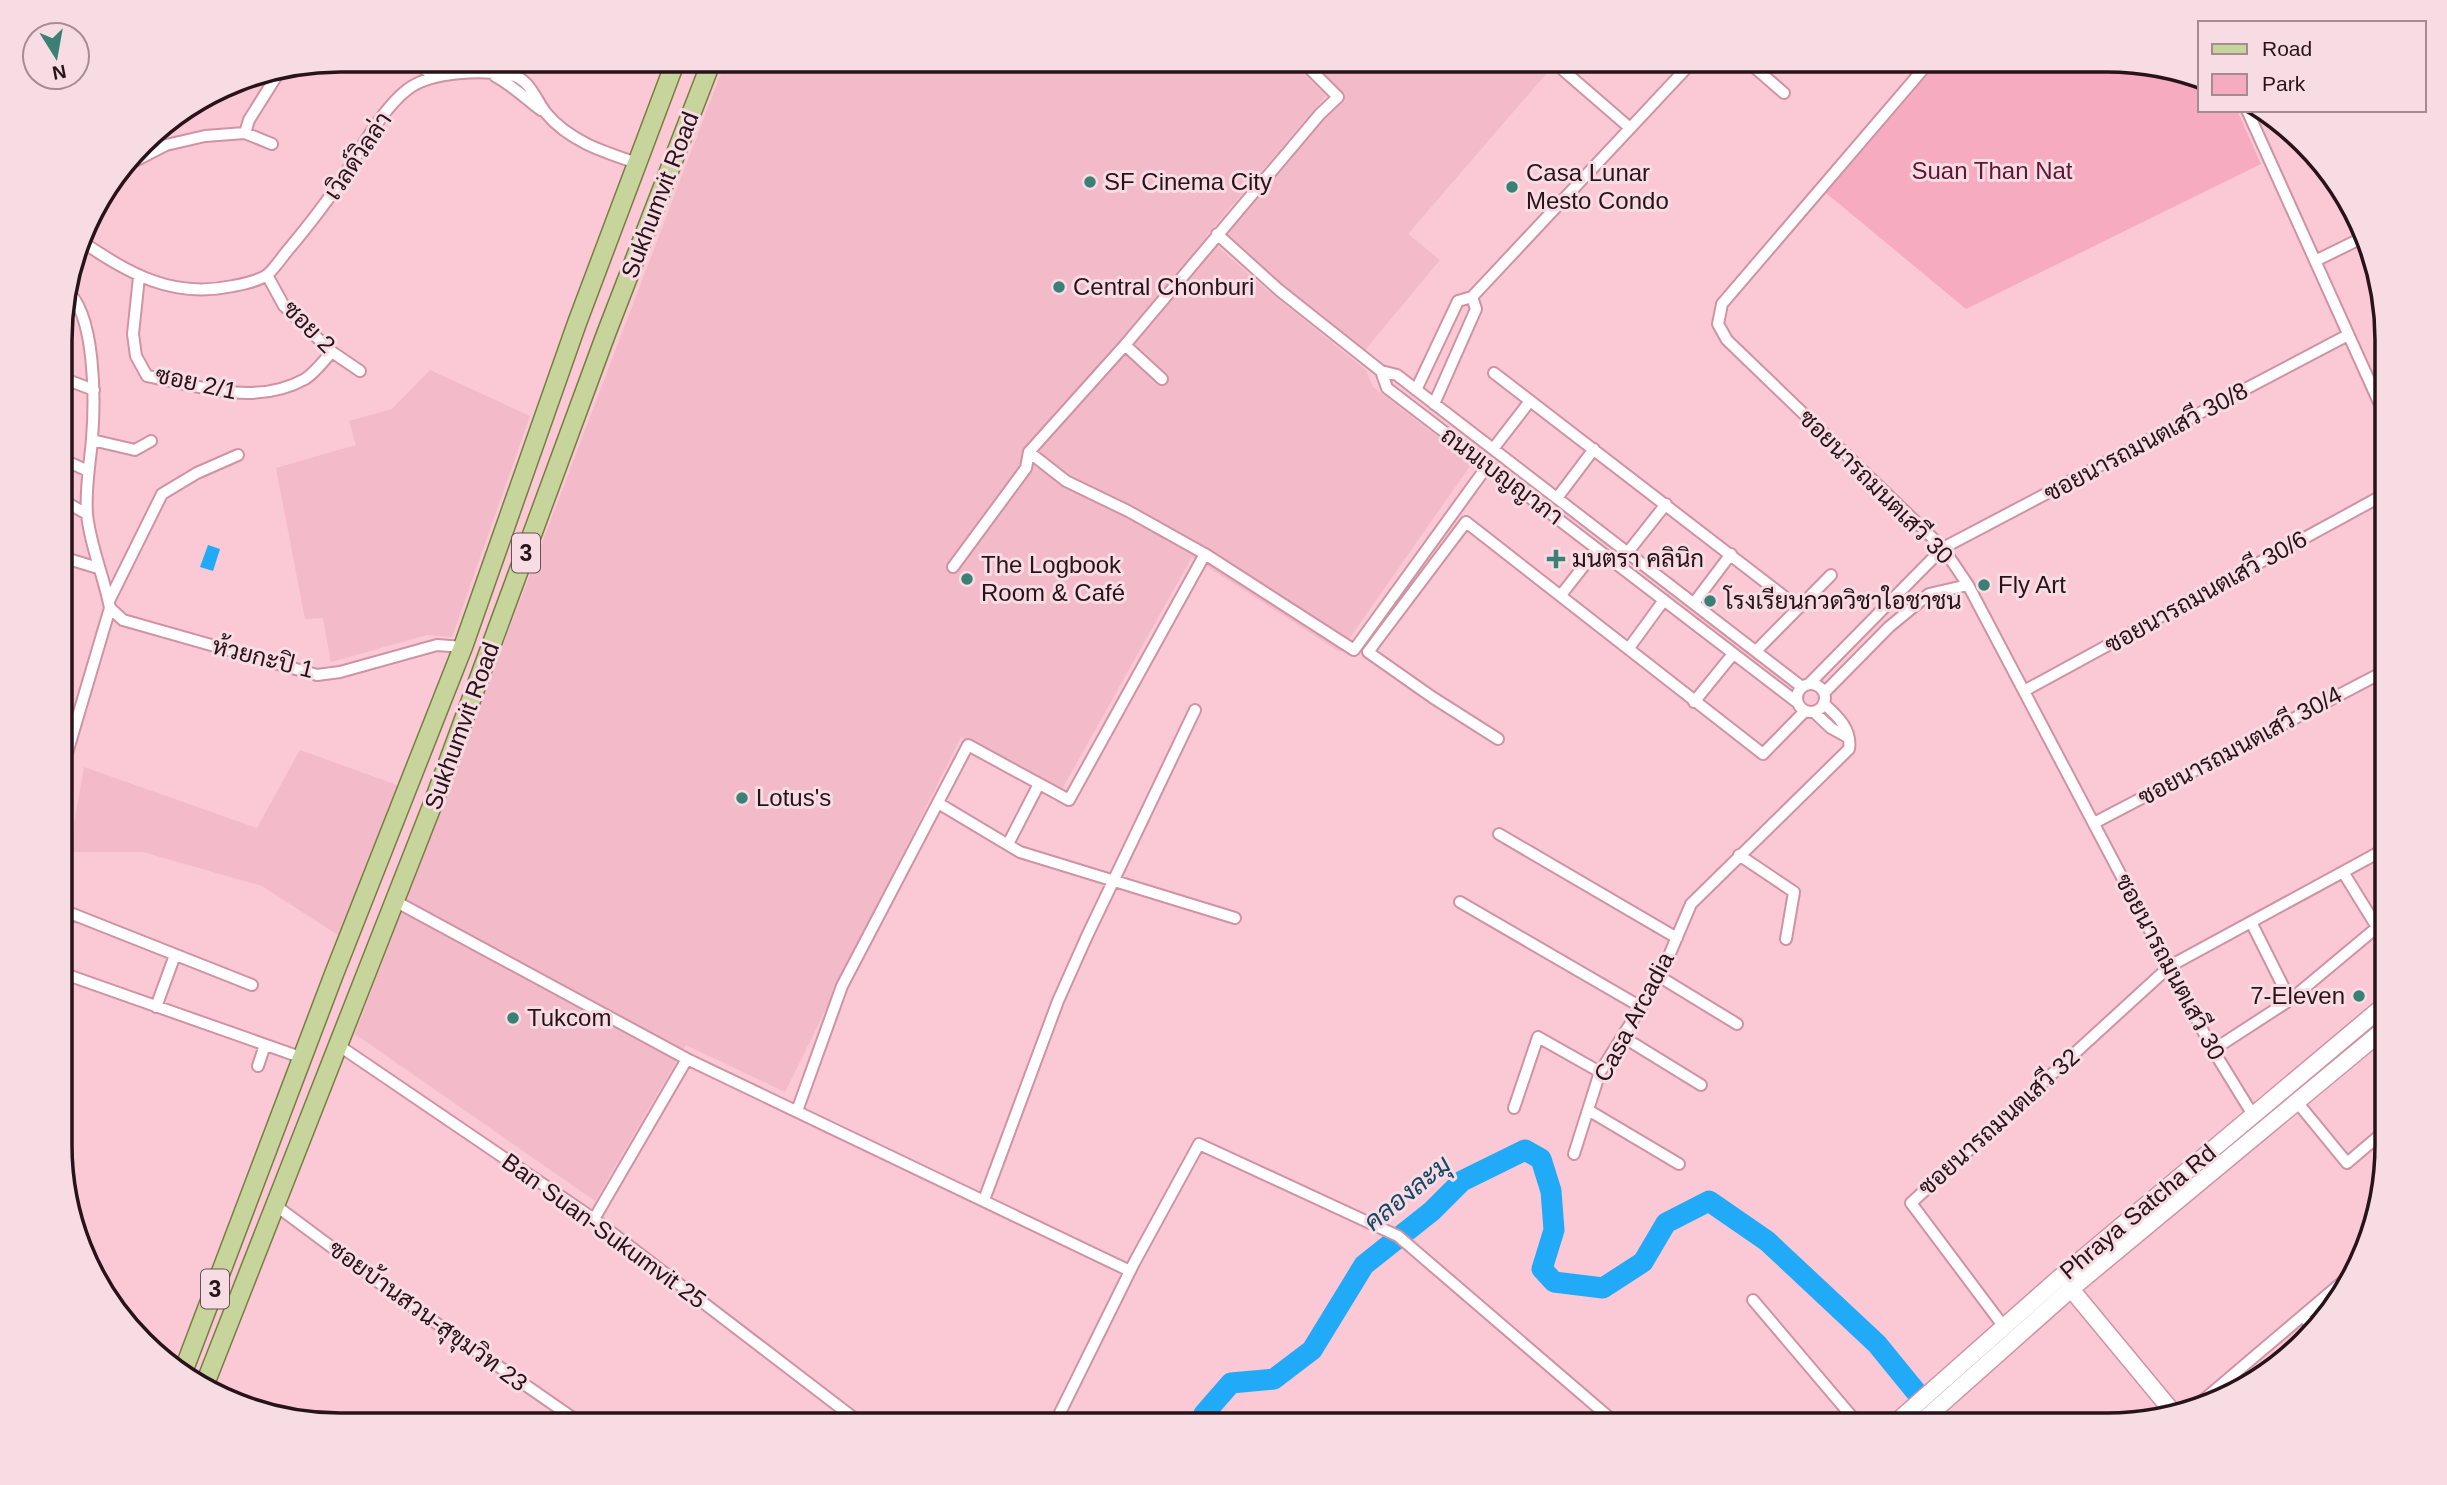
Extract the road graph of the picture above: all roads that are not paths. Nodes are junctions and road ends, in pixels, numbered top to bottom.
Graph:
1 (428, 72) edge
2 (672, 72) edge
3 (707, 72) edge
4 (1313, 72) edge
5 (1565, 72) edge
6 (1683, 72) edge
7 (1760, 72) edge
8 (1921, 72) edge
9 (433, 77) junction
10 (274, 80) edge
11 (1784, 93) dead end
12 (2248, 112) edge
13 (655, 116) junction
14 (686, 127) junction
15 (1630, 128) junction
16 (245, 133) junction
17 (272, 144) dead end
18 (144, 156) edge
19 (637, 163) junction
20 (1217, 234) junction
21 (2356, 241) edge
22 (89, 246) edge
23 (2315, 261) junction
24 (267, 275) junction
25 (139, 276) junction
26 (1472, 297) junction
27 (75, 300) edge
28 (2348, 335) junction
29 (1125, 345) junction
30 (332, 352) junction
31 (360, 371) dead end
32 (1381, 371) junction
33 (1494, 373) dead end
34 (1162, 379) dead end
35 (72, 381) edge
36 (94, 390) junction
37 (1416, 390) junction
38 (2375, 394) edge
39 (1530, 401) junction
40 (1434, 404) junction
41 (92, 440) junction
42 (151, 441) dead end
43 (1493, 449) junction
44 (1594, 449) junction
45 (1029, 452) junction
46 (238, 455) dead end
47 (72, 464) edge
48 (1488, 466) junction
49 (1518, 468) junction
50 (88, 471) junction
51 (1508, 480) junction
52 (1557, 498) junction
53 (2375, 500) edge
54 (1666, 504) junction
55 (72, 506) edge
56 (87, 514) junction
57 (1943, 548) junction
58 (1597, 549) junction
59 (1628, 552) junction
60 (1205, 554) junction
61 (1731, 554) junction
62 (72, 560) edge
63 (953, 567) dead end
64 (98, 568) junction
65 (1654, 572) junction
66 (1831, 575) dead end
67 (1644, 585) junction
68 (1968, 585) junction
69 (1561, 595) junction
70 (1664, 600) junction
71 (1693, 603) junction
72 (109, 605) junction
73 (1799, 608) junction
74 (1878, 614) junction
75 (1889, 627) junction
76 (463, 647) junction
77 (1629, 648) junction
78 (1756, 651) junction
79 (1733, 654) junction
80 (2375, 676) edge
81 (1806, 686) junction
82 (2024, 691) junction
83 (1824, 699) junction
84 (1694, 702) junction
85 (1806, 709) junction
86 (1195, 710) dead end
87 (72, 735) edge
88 (1847, 737) junction
89 (1498, 739) dead end
90 (1040, 784) junction
91 (937, 803) junction
92 (2094, 822) junction
93 (1499, 834) dead end
94 (1008, 844) junction
95 (1739, 855) junction
96 (2375, 855) edge
97 (2343, 872) junction
98 (1115, 880) junction
99 (395, 901) junction
100 (1460, 902) dead end
101 (72, 914) edge
102 (1235, 918) dead end
103 (2251, 922) junction
104 (2375, 924) edge
105 (2375, 929) edge
106 (1677, 938) junction
107 (1786, 939) dead end
108 (175, 955) junction
109 (2170, 966) junction
110 (72, 977) edge
111 (1660, 978) junction
112 (252, 985) dead end
113 (2290, 1000) junction
114 (156, 1007) junction
115 (1642, 1007) junction
116 (2375, 1013) edge
117 (1737, 1024) dead end
118 (1623, 1037) junction
119 (2375, 1037) edge
120 (265, 1045) junction
121 (338, 1045) junction
122 (2213, 1050) junction
123 (303, 1058) junction
124 (687, 1059) junction
125 (258, 1066) dead end
126 (1600, 1072) junction
127 (1701, 1085) dead end
128 (2297, 1102) junction
129 (1514, 1108) dead end
130 (1588, 1110) junction
131 (797, 1111) junction
132 (2253, 1115) junction
133 (2375, 1139) edge
134 (1574, 1154) dead end
135 (1679, 1164) dead end
136 (984, 1200) junction
137 (247, 1205) junction
138 (273, 1210) junction
139 (594, 1219) junction
140 (1130, 1271) junction
141 (2071, 1289) junction
142 (2332, 1291) edge
143 (1753, 1300) dead end
144 (2303, 1316) junction
145 (2308, 1323) edge
146 (2004, 1327) junction
147 (186, 1364) edge
148 (207, 1378) edge
149 (2213, 1391) edge
150 (2168, 1406) edge
151 (566, 1413) edge
152 (847, 1413) edge
153 (1060, 1413) edge
154 (1604, 1413) edge
155 (1848, 1413) edge
156 (1906, 1413) edge
157 (1931, 1413) edge

1 - 9 street
2 - 13 main road, Sukhumvit Road / 3
3 - 14 main road, Sukhumvit Road / 3
4 - 20 street
5 - 15 street
6 - 15 street
7 - 11 street
8 - 57 street, ซอยนารถมนตเสวี 30
9 - 19 street, เวิลด์วิลล่า
9 - 24 street, เวิลด์วิลล่า
10 - 16 street
12 - 23 street
13 - 14 main road
13 - 19 main road, Sukhumvit Road / 3
14 - 99 main road, Sukhumvit Road / 3
15 - 26 street
16 - 17 street
16 - 18 street
19 - 76 main road, Sukhumvit Road / 3
20 - 29 street
20 - 32 street, ถนนเบญญาภา
21 - 23 street
22 - 25 street
23 - 28 street
24 - 25 street
24 - 30 street, ซอย 2
25 - 30 street, ซอย 2/1
26 - 37 street
26 - 40 street
27 - 36 street
28 - 38 street
28 - 57 street, ซอยนารถมนตเสวี 30/8
29 - 34 street
29 - 45 street
30 - 31 street, ซอย 2
32 - 37 street, ถนนเบญญาภา
32 - 48 street, ถนนเบญญาภา
33 - 39 street
35 - 36 street
36 - 41 street
37 - 40 street, ถนนเบญญาภา
39 - 43 street
39 - 44 street
40 - 43 street, ถนนเบญญาภา
41 - 42 street
41 - 50 street
43 - 49 street, ถนนเบญญาภา
44 - 52 street
44 - 54 street
45 - 60 street
45 - 63 street
46 - 72 street
47 - 50 street
48 - 51 street, ถนนเบญญาภา
48 - 60 street
49 - 51 street
49 - 52 street, ถนนเบญญาภา
50 - 56 street
51 - 58 street, ถนนเบญญาภา
52 - 59 street, ถนนเบญญาภา
53 - 82 street, ซอยนารถมนตเสวี 30/6
54 - 59 street
54 - 61 street
55 - 56 street
56 - 64 street
57 - 68 street, ซอยนารถมนตเสวี 30
57 - 74 street, ซอยนารถมนตเสวี 30/8
58 - 67 street, ถนนเบญญาภา
58 - 69 street
59 - 65 street, ถนนเบญญาภา
60 - 90 street
61 - 71 street
61 - 73 street
62 - 64 street
64 - 72 street
65 - 67 street
65 - 71 street, ถนนเบญญาภา
66 - 73 street
67 - 70 street, ถนนเบญญาภา
68 - 75 street
68 - 82 street, ซอยนารถมนตเสวี 30
69 - 77 street
69 - 89 street
70 - 77 street
70 - 79 street, ถนนเบญญาภา
71 - 78 street, ถนนเบญญาภา
72 - 76 street, ห้วยกะปิ 1
72 - 87 street
73 - 78 street
74 - 75 street
74 - 81 street, ซอยนารถมนตเสวี 30/8
75 - 83 street
76 - 123 main road, Sukhumvit Road / 3
77 - 84 street
78 - 81 street, ถนนเบญญาภา
79 - 84 street
79 - 85 street, ถนนเบญญาภา
80 - 92 street, ซอยนารถมนตเสวี 30/4
81 - 83 street, ถนนเบญญาภา
81 - 85 street
82 - 92 street, ซอยนารถมนตเสวี 30
83 - 85 street
83 - 88 street
84 - 85 street
85 - 88 street, ถนนเบญญาภา
86 - 98 street
88 - 95 street, Casa Arcadia
90 - 91 street
90 - 94 street
91 - 94 street
91 - 131 street
92 - 109 street, ซอยนารถมนตเสวี 30
93 - 106 street
94 - 98 street
95 - 106 street, Casa Arcadia
95 - 107 street
96 - 97 street
97 - 103 street
97 - 104 street
98 - 102 street
98 - 136 street
99 - 121 main road, Sukhumvit Road / 3
99 - 124 street
100 - 115 street
101 - 108 street
103 - 109 street
103 - 113 street
105 - 113 street
106 - 111 street, Casa Arcadia
108 - 112 street
108 - 114 street
109 - 122 street, ซอยนารถมนตเสวี 30
109 - 146 street, ซอยนารถมนตเสวี 32
110 - 114 street
111 - 115 street, Casa Arcadia
111 - 117 street
113 - 122 street
114 - 120 street
115 - 118 street, Casa Arcadia
116 - 132 main road, Phraya Satcha Rd
118 - 126 street, Casa Arcadia
118 - 127 street
119 - 128 main road, Phraya Satcha Rd
120 - 123 street
120 - 125 street
121 - 138 main road, Sukhumvit Road / 3
121 - 139 street, Ban Suan-Sukumvit 25
122 - 132 street, ซอยนารถมนตเสวี 30
123 - 137 main road, Sukhumvit Road / 3
124 - 131 street
124 - 139 street
126 - 129 street
126 - 130 street, Casa Arcadia
128 - 133 street
128 - 141 main road, Phraya Satcha Rd
130 - 134 street, Casa Arcadia
130 - 135 street
131 - 136 street
132 - 146 main road, Phraya Satcha Rd
136 - 140 street
137 - 138 main road
137 - 147 main road, Sukhumvit Road / 3
138 - 148 main road, Sukhumvit Road / 3
138 - 151 street, ซอยบ้านสวน-สุขุมวิท 23
139 - 152 street, Ban Suan-Sukumvit 25
140 - 153 street
140 - 154 street
141 - 150 main road
141 - 157 main road, Phraya Satcha Rd
142 - 144 street
143 - 155 street
144 - 145 street
144 - 149 street
146 - 156 main road, Phraya Satcha Rd

